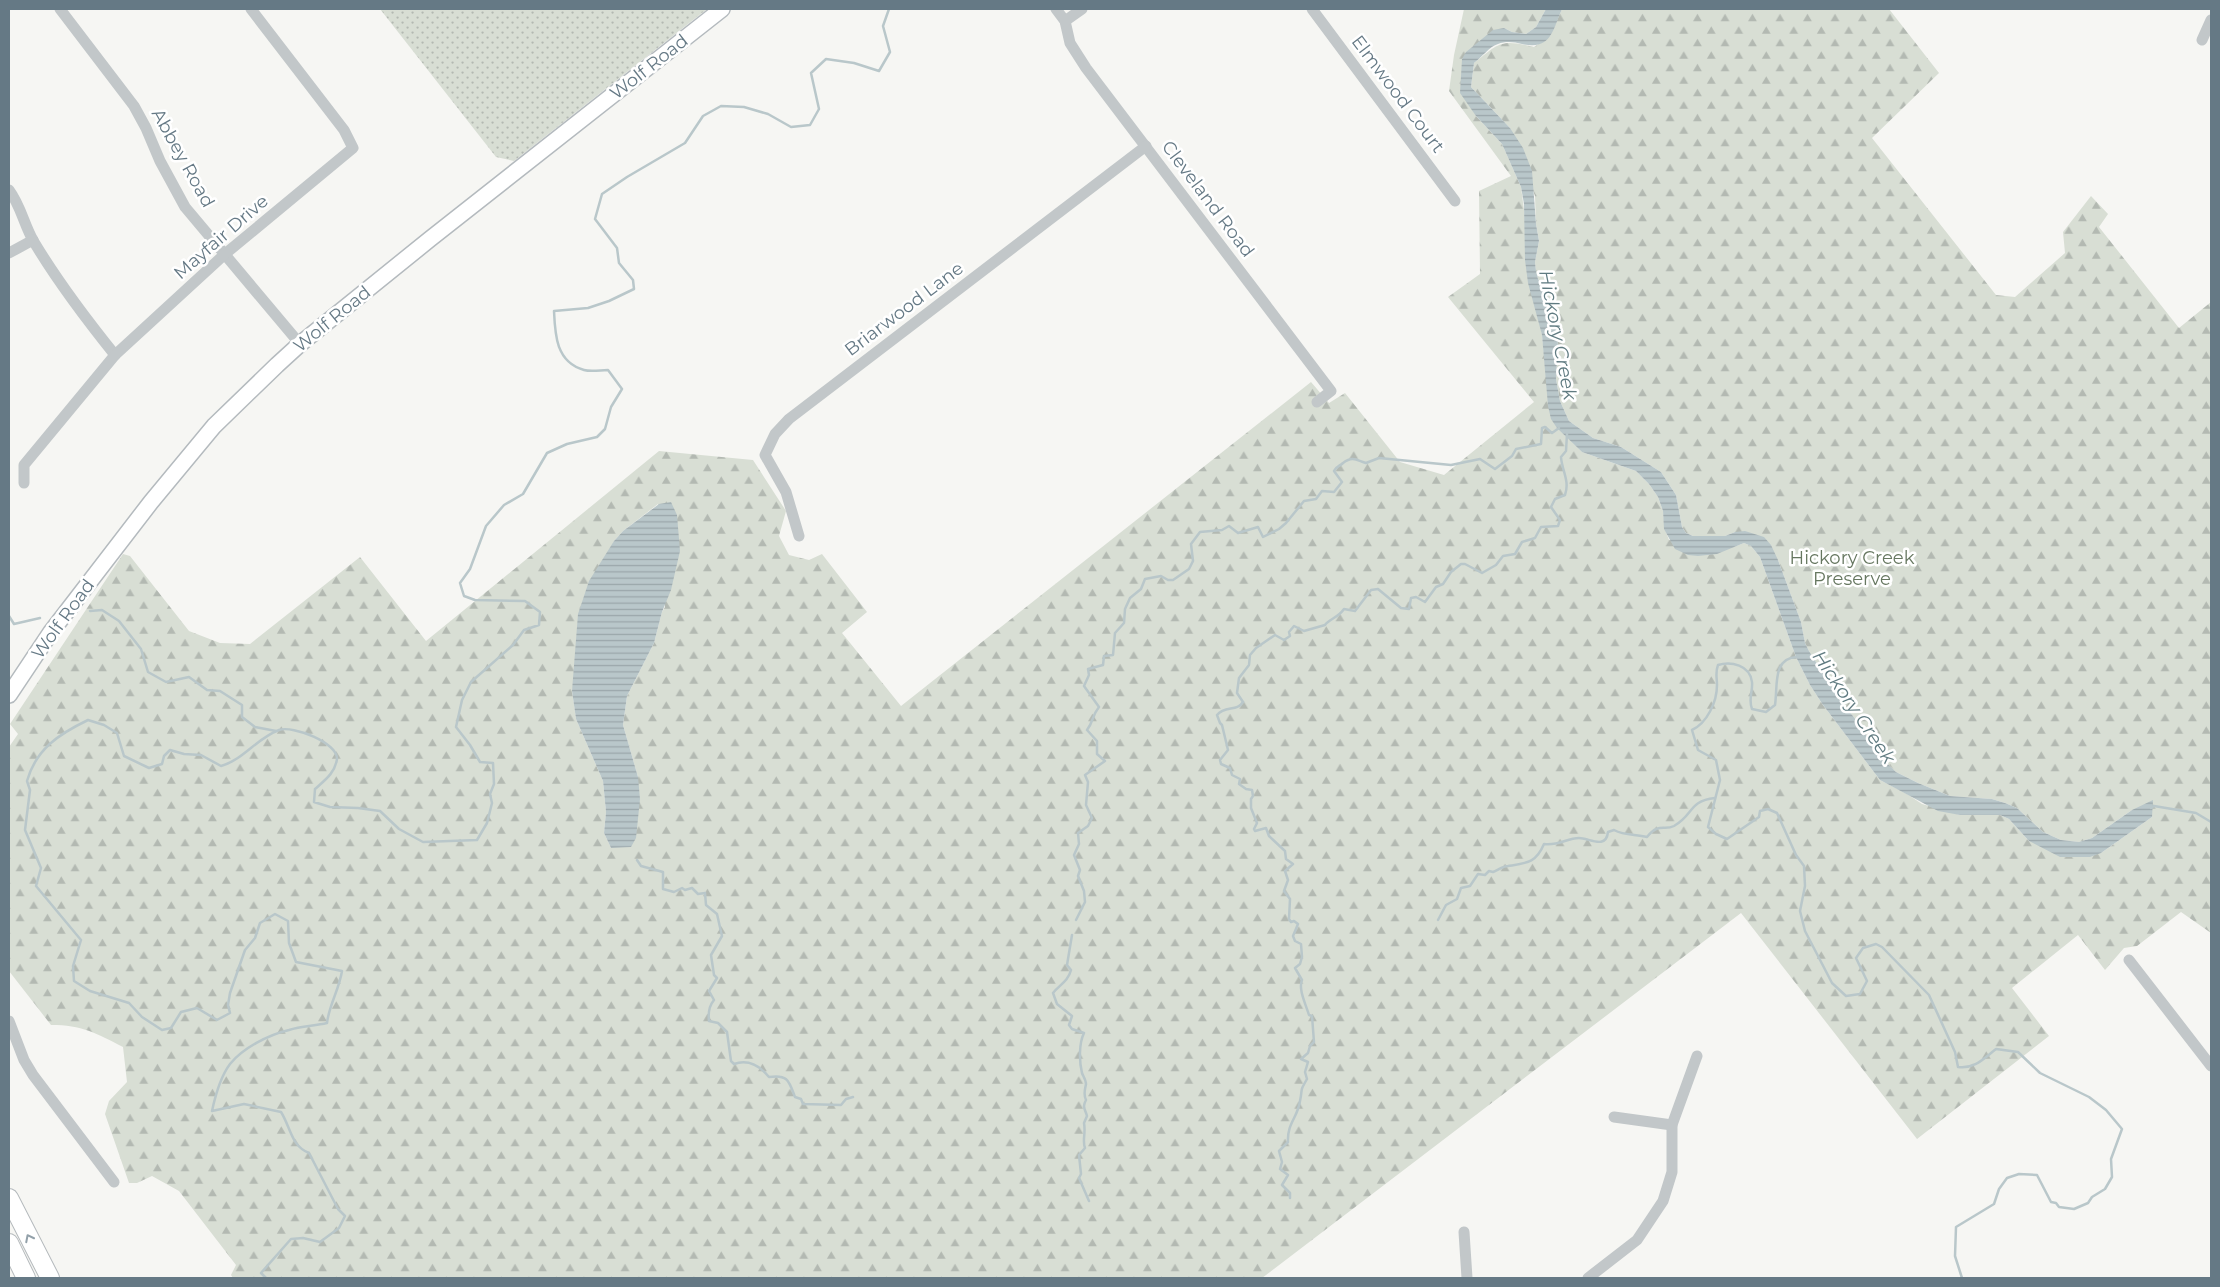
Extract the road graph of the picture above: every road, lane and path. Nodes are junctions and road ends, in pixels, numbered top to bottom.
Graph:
1 (60, 9) edge
2 (251, 9) edge
3 (722, 9) edge
4 (1056, 9) edge
5 (1082, 9) edge
6 (1312, 9) edge
7 (2211, 20) edge
8 (1065, 21) junction
9 (2202, 40) dead end
10 (1146, 146) junction
11 (9, 190) edge
12 (1455, 201) dead end
13 (33, 240) junction
14 (9, 253) edge
15 (225, 254) junction
16 (300, 344) junction
17 (115, 355) junction
18 (1317, 402) dead end
19 (24, 484) dead end
20 (800, 536) dead end
21 (9, 695) edge
22 (2129, 960) dead end
23 (9, 1021) edge
24 (1697, 1056) dead end
25 (2211, 1066) edge
26 (1614, 1117) dead end
27 (1672, 1125) junction
28 (114, 1182) dead end
29 (9, 1198) edge
30 (1464, 1232) dead end
31 (9, 1244) edge
32 (26, 1278) edge
33 (50, 1278) edge
34 (1468, 1278) edge
35 (1588, 1278) edge

1 - 15 street, Abbey Road
2 - 15 street, Mayfair Drive
3 - 16 main road, Wolf Road
4 - 8 street, Cleveland Road
5 - 8 street
6 - 12 street, Elmwood Court
7 - 9 street
8 - 10 street, Cleveland Road
10 - 18 street, Cleveland Road
10 - 20 street, Briarwood Lane
11 - 13 street
13 - 14 street
13 - 17 street
15 - 16 street, Abbey Road
15 - 17 street, Mayfair Drive
16 - 21 main road, Wolf Road
17 - 19 street, Mayfair Drive
22 - 25 street
23 - 28 street
24 - 27 street
26 - 27 street
27 - 35 street
33 -> 29 main road
30 - 34 street
31 - 32 main road

